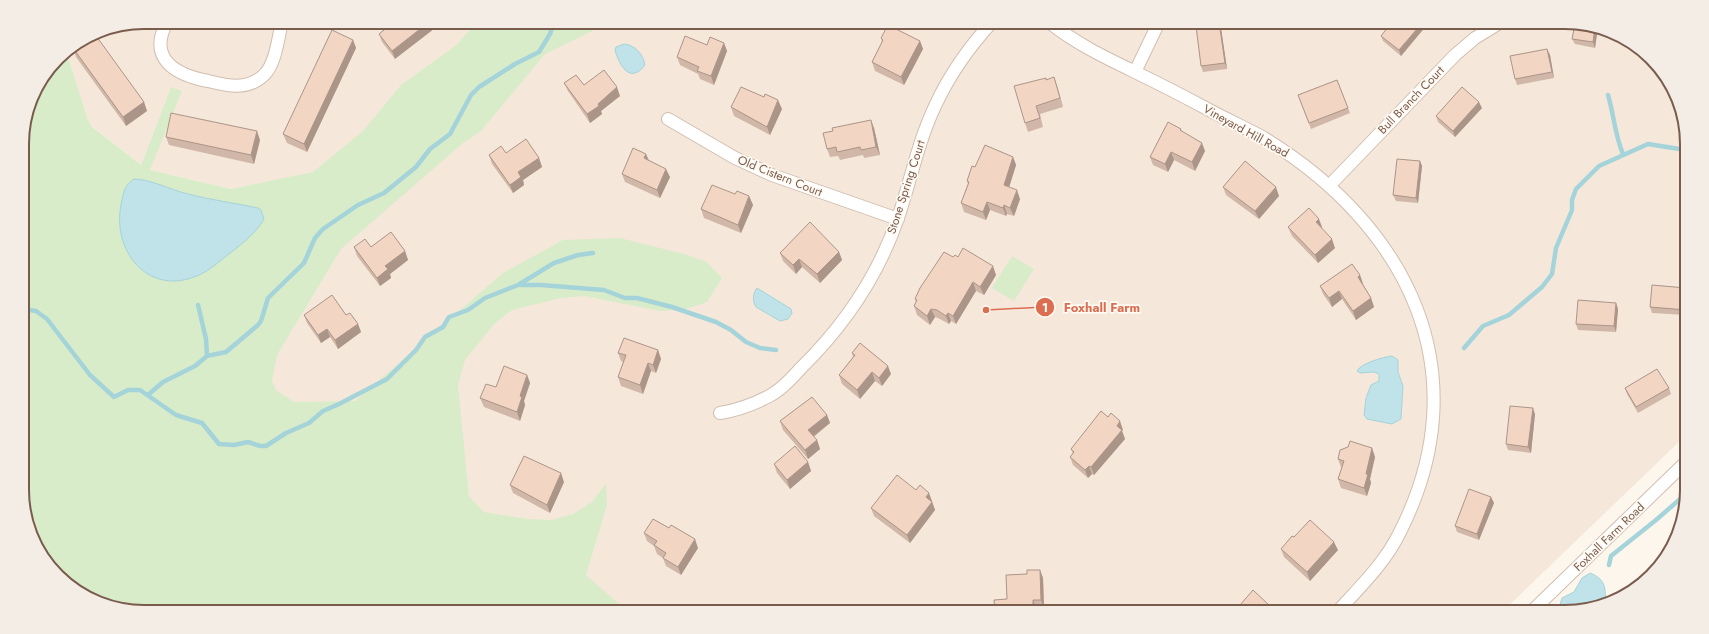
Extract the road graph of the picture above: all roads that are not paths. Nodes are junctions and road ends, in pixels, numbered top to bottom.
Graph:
1 (164, 29) edge
2 (280, 29) edge
3 (987, 29) edge
4 (1059, 29) edge
5 (1156, 29) edge
6 (1490, 29) edge
7 (1135, 72) junction
8 (668, 119) dead end
9 (1329, 186) junction
10 (898, 219) junction
11 (720, 413) dead end
12 (1680, 468) edge
13 (1343, 605) edge
14 (1538, 605) edge

1 - 2 street
3 - 10 street, Stone Spring Court
4 - 7 street, Vineyard Hill Road
5 - 7 street
6 - 9 street, Bull Branch Court
7 - 9 street, Vineyard Hill Road
8 - 10 street, Old Cistern Court
9 - 13 street, Vineyard Hill Road
10 - 11 street, Stone Spring Court
12 - 14 street, Foxhall Farm Road

